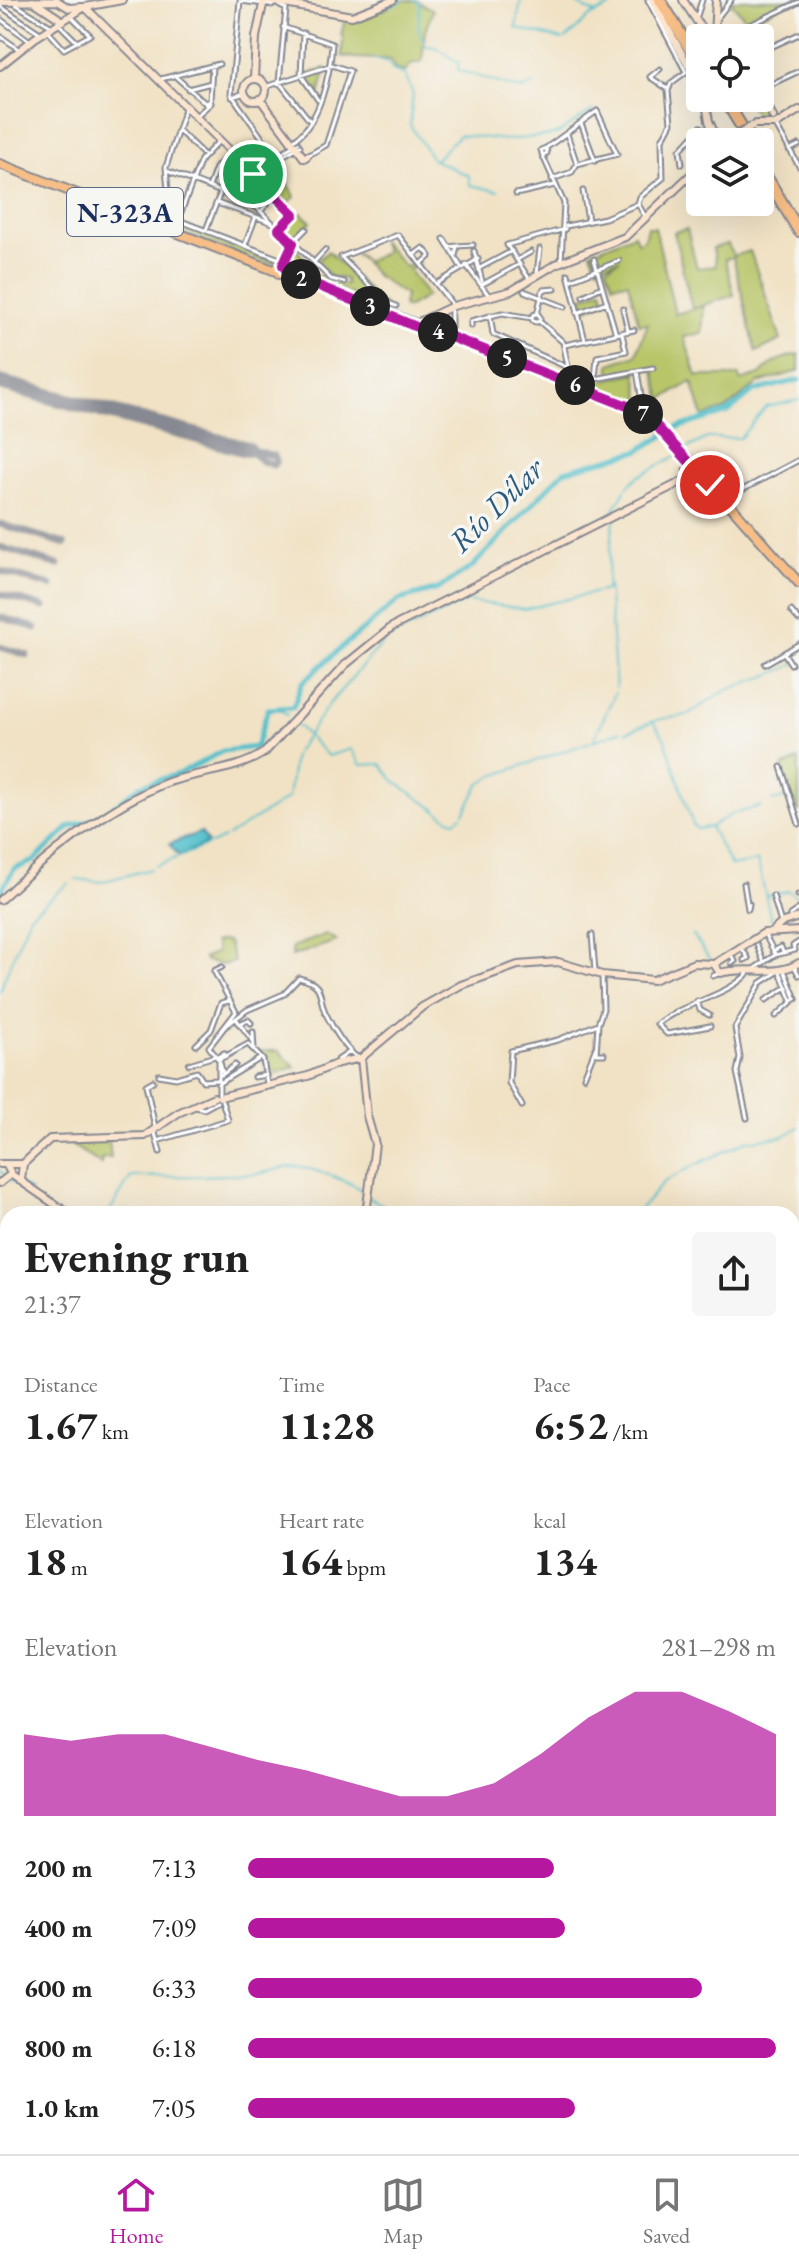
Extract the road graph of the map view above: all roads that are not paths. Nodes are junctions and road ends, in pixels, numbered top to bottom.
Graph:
1 (32, 0) edge
2 (56, 0) edge
3 (122, 0) edge
4 (277, 0) edge
5 (393, 0) edge
6 (649, 0) edge
7 (663, 0) edge
8 (683, 0) edge
9 (702, 0) edge
10 (716, 0) edge
11 (731, 0) edge
12 (12, 1) edge
13 (264, 2) edge
14 (799, 2) edge
15 (0, 4) edge
16 (296, 5) junction
17 (85, 7) junction
18 (75, 12) junction
19 (0, 19) edge
20 (714, 20) junction
21 (696, 22) junction
22 (699, 24) edge
23 (714, 24) edge
24 (752, 24) edge
25 (53, 27) junction
26 (283, 27) junction
27 (303, 33) junction
28 (799, 34) edge
29 (0, 36) edge
30 (686, 36) edge
31 (30, 41) junction
32 (686, 41) edge
33 (77, 42) junction
34 (774, 46) edge
35 (20, 50) junction
36 (686, 62) edge
37 (219, 64) dead end
38 (331, 65) junction
39 (0, 66) edge
40 (212, 66) junction
41 (660, 69) dead end
42 (799, 71) edge
43 (301, 75) junction
44 (175, 76) junction
45 (255, 79) junction
46 (158, 80) junction
47 (279, 82) junction
48 (211, 83) junction
49 (774, 83) edge
50 (265, 87) junction
51 (188, 89) junction
52 (668, 89) junction
53 (245, 93) junction
54 (232, 97) junction
55 (318, 97) junction
56 (261, 98) junction
57 (207, 104) junction
58 (185, 108) junction
59 (799, 110) edge
60 (771, 112) edge
61 (195, 117) junction
62 (775, 120) junction
63 (311, 122) junction
64 (581, 123) junction
65 (748, 128) edge
66 (178, 130) junction
67 (567, 134) junction
68 (219, 141) junction
69 (686, 143) edge
70 (297, 144) junction
71 (799, 145) edge
72 (789, 150) junction
73 (231, 152) junction
74 (204, 156) junction
75 (275, 156) junction
76 (307, 156) joint
77 (595, 161) junction
78 (0, 164) edge
79 (244, 164) junction
80 (577, 164) junction
81 (682, 164) dead end
82 (799, 166) edge
83 (167, 171) junction
84 (254, 171) junction
85 (552, 179) junction
86 (229, 180) junction
87 (686, 180) edge
88 (774, 180) edge
89 (193, 181) junction
90 (556, 185) junction
91 (209, 187) junction
92 (774, 189) edge
93 (583, 191) dead end
94 (221, 192) junction
95 (516, 194) dead end
96 (217, 203) junction
97 (267, 204) dead end
98 (638, 204) junction
99 (182, 209) junction
100 (261, 211) junction
101 (255, 218) junction
102 (646, 219) junction
103 (588, 220) junction
104 (799, 222) edge
105 (273, 224) junction
106 (565, 228) junction
107 (306, 229) dead end
108 (206, 230) junction
109 (799, 231) edge
110 (444, 239) dead end
111 (293, 242) junction
112 (245, 245) junction
113 (457, 246) junction
114 (449, 247) junction
115 (540, 249) dead end
116 (325, 250) dead end
117 (512, 251) junction
118 (531, 252) dead end
119 (414, 255) junction
120 (455, 256) junction
121 (478, 259) junction
122 (594, 259) dead end
123 (619, 261) dead end
124 (314, 262) junction
125 (518, 262) junction
126 (561, 262) junction
127 (421, 264) junction
128 (464, 266) junction
129 (280, 267) junction
130 (480, 268) junction
131 (597, 269) junction
132 (568, 274) dead end
133 (534, 278) junction
134 (569, 280) junction
135 (344, 282) dead end
136 (436, 284) junction
137 (483, 284) junction
138 (602, 287) junction
139 (555, 289) dead end
140 (524, 291) dead end
141 (583, 296) dead end
142 (490, 297) junction
143 (540, 297) junction
144 (607, 302) junction
145 (396, 306) dead end
146 (453, 306) junction
147 (565, 307) dead end
148 (623, 309) dead end
149 (577, 313) junction
150 (537, 314) junction
151 (490, 315) junction
152 (532, 318) junction
153 (539, 321) junction
154 (424, 324) junction
155 (471, 326) dead end
156 (634, 330) dead end
157 (628, 331) junction
158 (616, 334) junction
159 (622, 334) junction
160 (451, 337) junction
161 (585, 342) junction
162 (565, 345) junction
163 (653, 368) dead end
164 (637, 371) junction
165 (569, 378) junction
166 (595, 379) junction
167 (643, 399) junction
168 (639, 412) junction
169 (799, 460) edge
170 (692, 473) junction
171 (724, 500) junction
172 (695, 503) dead end
173 (799, 583) edge
174 (799, 611) edge
175 (799, 620) edge
176 (799, 645) edge
177 (784, 653) junction
178 (765, 664) dead end
179 (791, 664) dead end
180 (781, 767) dead end
181 (799, 824) edge
182 (744, 884) dead end
183 (773, 896) dead end
184 (0, 900) edge
185 (749, 904) dead end
186 (799, 909) edge
187 (795, 918) edge
188 (781, 923) junction
189 (773, 931) junction
190 (797, 932) edge
191 (782, 933) junction
192 (592, 935) dead end
193 (765, 937) junction
194 (798, 942) edge
195 (754, 943) junction
196 (741, 947) junction
197 (781, 947) junction
198 (783, 952) junction
199 (774, 953) junction
200 (730, 954) junction
201 (744, 960) dead end
202 (764, 961) junction
203 (732, 963) dead end
204 (714, 964) junction
205 (796, 965) edge
206 (222, 967) dead end
207 (755, 969) junction
208 (780, 972) junction
209 (599, 974) junction
210 (799, 975) edge
211 (761, 983) junction
212 (788, 986) junction
213 (700, 1000) junction
214 (766, 1000) dead end
215 (797, 1000) edge
216 (229, 1001) junction
217 (706, 1005) dead end
218 (709, 1015) dead end
219 (776, 1016) dead end
220 (238, 1022) junction
221 (251, 1023) dead end
222 (598, 1024) junction
223 (226, 1026) junction
224 (710, 1026) dead end
225 (253, 1032) dead end
226 (250, 1041) junction
227 (196, 1045) dead end
228 (596, 1047) junction
229 (604, 1054) dead end
230 (354, 1056) junction
231 (261, 1058) junction
232 (218, 1060) junction
233 (189, 1064) dead end
234 (235, 1065) dead end
235 (159, 1075) dead end
236 (266, 1075) junction
237 (254, 1077) dead end
238 (584, 1077) dead end
239 (153, 1081) dead end
240 (217, 1081) junction
241 (267, 1084) junction
242 (217, 1099) junction
243 (160, 1105) dead end
244 (522, 1106) dead end
245 (151, 1110) junction
246 (747, 1118) dead end
247 (155, 1132) junction
248 (157, 1141) junction
249 (160, 1152) dead end
250 (14, 1170) edge
251 (0, 1183) edge
252 (59, 1206) edge
253 (367, 1206) edge

1 - 2 street
1 - 12 street
1 - 25 street
2 - 18 street
3 - 17 street
4 - 13 street
4 - 16 street
5 - 16 street
6 - 36 street
6 - 52 street
7 - 30 highway
7 - 32 highway
8 - 21 street
9 - 21 street
10 - 20 street
11 - 20 street
12 - 15 street
12 - 25 street
13 - 16 street
13 - 26 street
13 - 45 street
13 - 54 street
14 - 24 street
15 - 25 street
17 - 18 street
17 - 46 street
18 - 25 street
18 - 33 street
19 - 31 street
20 - 23 street
21 - 22 street
25 - 31 street
25 - 33 street
25 - 33 street
26 - 27 street
26 - 47 street
27 - 38 street
27 - 43 street
28 - 34 street
29 - 35 street
31 - 35 street
35 - 39 street
37 - 40 street
38 - 43 street
38 - 55 street
38 - 76 street
40 - 44 street
40 - 48 street
41 - 52 street
42 - 49 street
43 - 47 street
43 - 55 street
44 - 46 street
44 - 51 street
45 - 50 street
45 - 53 street
46 - 58 street
47 - 50 street
47 - 63 street
48 - 51 street
48 - 57 street
50 - 56 street
51 - 57 street
52 - 98 street
53 - 54 street
53 - 56 street
54 - 75 street
55 - 63 street
56 - 70 street
57 - 61 street
58 - 61 street
58 - 66 street
59 - 62 street
60 - 62 street
61 - 68 street
62 - 65 street, bridge
62 - 72 street
63 - 70 street
64 - 67 street
64 - 77 street
64 - 77 street
66 - 74 street
66 - 83 street
67 - 80 street
67 - 85 street
68 - 73 street
68 - 74 street
69 - 81 street
70 - 75 street
70 - 76 street
70 - 84 street
71 - 72 street
72 - 82 street
73 - 79 street
73 - 91 street
74 - 89 street
75 - 84 street
77 - 80 street
78 - 129 main road, N-323A
79 - 84 street
79 - 86 street
80 - 85 street
83 - 89 street
83 - 99 street
84 - 105 street
85 - 90 street
86 - 94 street
86 - 100 street
87 - 102 street
88 - 104 highway
89 - 91 street
89 - 99 street
90 - 95 street
90 - 106 street
91 - 94 street
92 - 109 highway
93 - 103 street
94 - 96 street
96 - 101 street
96 - 108 street
97 - 100 street
98 - 102 street
98 - 103 street
99 - 108 street
100 - 105 street
101 - 105 street
101 - 112 street
102 - 126 street
103 - 106 street
105 - 111 street
106 - 117 street
106 - 126 street
107 - 111 street
108 - 112 street
110 - 114 street
111 - 124 street
111 - 129 street
112 - 129 street
113 - 114 street
113 - 120 street
113 - 121 street
114 - 120 street
115 - 133 street
116 - 124 street
117 - 125 street
117 - 130 street
118 - 125 street
119 - 127 street
119 - 127 street
119 - 145 street
120 - 128 street
121 - 128 street
121 - 130 street
122 - 131 street
123 - 131 street
124 - 135 street
125 - 133 street
125 - 137 street
126 - 133 street
127 - 136 street
128 - 136 street
128 - 137 street
129 - 154 main road, N-323A
130 - 137 street
131 - 134 street
131 - 138 street
132 - 134 street
133 - 142 street
134 - 149 street
136 - 146 street
137 - 142 street
138 - 141 street
138 - 144 street
139 - 143 street
140 - 143 street
142 - 146 street
143 - 147 street
143 - 150 street
144 - 149 street
144 - 158 street
146 - 154 street
146 - 160 street
148 - 157 street
149 - 161 street
150 - 152 street
150 - 153 street
151 - 152 street
151 - 155 street
151 - 165 street
152 - 153 street
153 - 162 street
154 - 160 main road, N-323A
156 - 157 street
157 - 159 street
158 - 159 street
158 - 161 street
159 - 166 street
160 - 165 main road, N-323A
161 - 162 street
162 - 165 street
163 - 164 street
164 - 166 street
164 - 167 street
165 - 166 street
165 - 168 main road, N-323A
167 - 168 street
167 - 168 street
168 - 170 main road, N-323A
169 - 171 street
170 - 171 main road, N-323A
170 - 184 street
171 - 172 street
171 - 173 main road, N-323A
174 - 175 street
176 - 177 street
177 - 178 street
177 - 179 street
180 - 181 street
182 - 185 street
183 - 188 street
186 - 187 street
187 - 188 street
188 - 189 street
189 - 191 street
189 - 193 street
190 - 191 street
190 - 194 street
191 - 197 street
192 - 209 street
193 - 195 street
193 - 199 street
194 - 198 street
195 - 196 street
195 - 202 street
196 - 200 street
196 - 201 street
197 - 198 street
197 - 199 street
198 - 199 street
199 - 202 street
200 - 203 street
200 - 204 street
202 - 207 street
204 - 207 street
204 - 209 street
205 - 208 street
205 - 210 street
206 - 216 street
207 - 208 street
207 - 211 street
207 - 213 street
208 - 211 street
208 - 212 street
208 - 215 street
209 - 222 street
209 - 230 street
211 - 246 street
212 - 214 street
212 - 215 street
213 - 217 street
213 - 218 street
213 - 224 street
215 - 219 street
216 - 223 street
216 - 227 street
220 - 221 street
220 - 223 street
220 - 226 street
220 - 230 street
222 - 228 street
222 - 244 street
223 - 232 street
225 - 226 street
226 - 231 street
226 - 232 street
228 - 229 street
228 - 238 street
230 - 241 street
230 - 253 street
231 - 236 street
231 - 240 street
232 - 233 street
232 - 240 street
234 - 240 street
235 - 240 street
236 - 237 street
236 - 241 street
239 - 245 street
240 - 242 street
241 - 242 street
242 - 247 street
242 - 248 street
243 - 245 street
245 - 247 street
247 - 248 street
247 - 250 street
248 - 249 street
250 - 251 street
250 - 252 street

